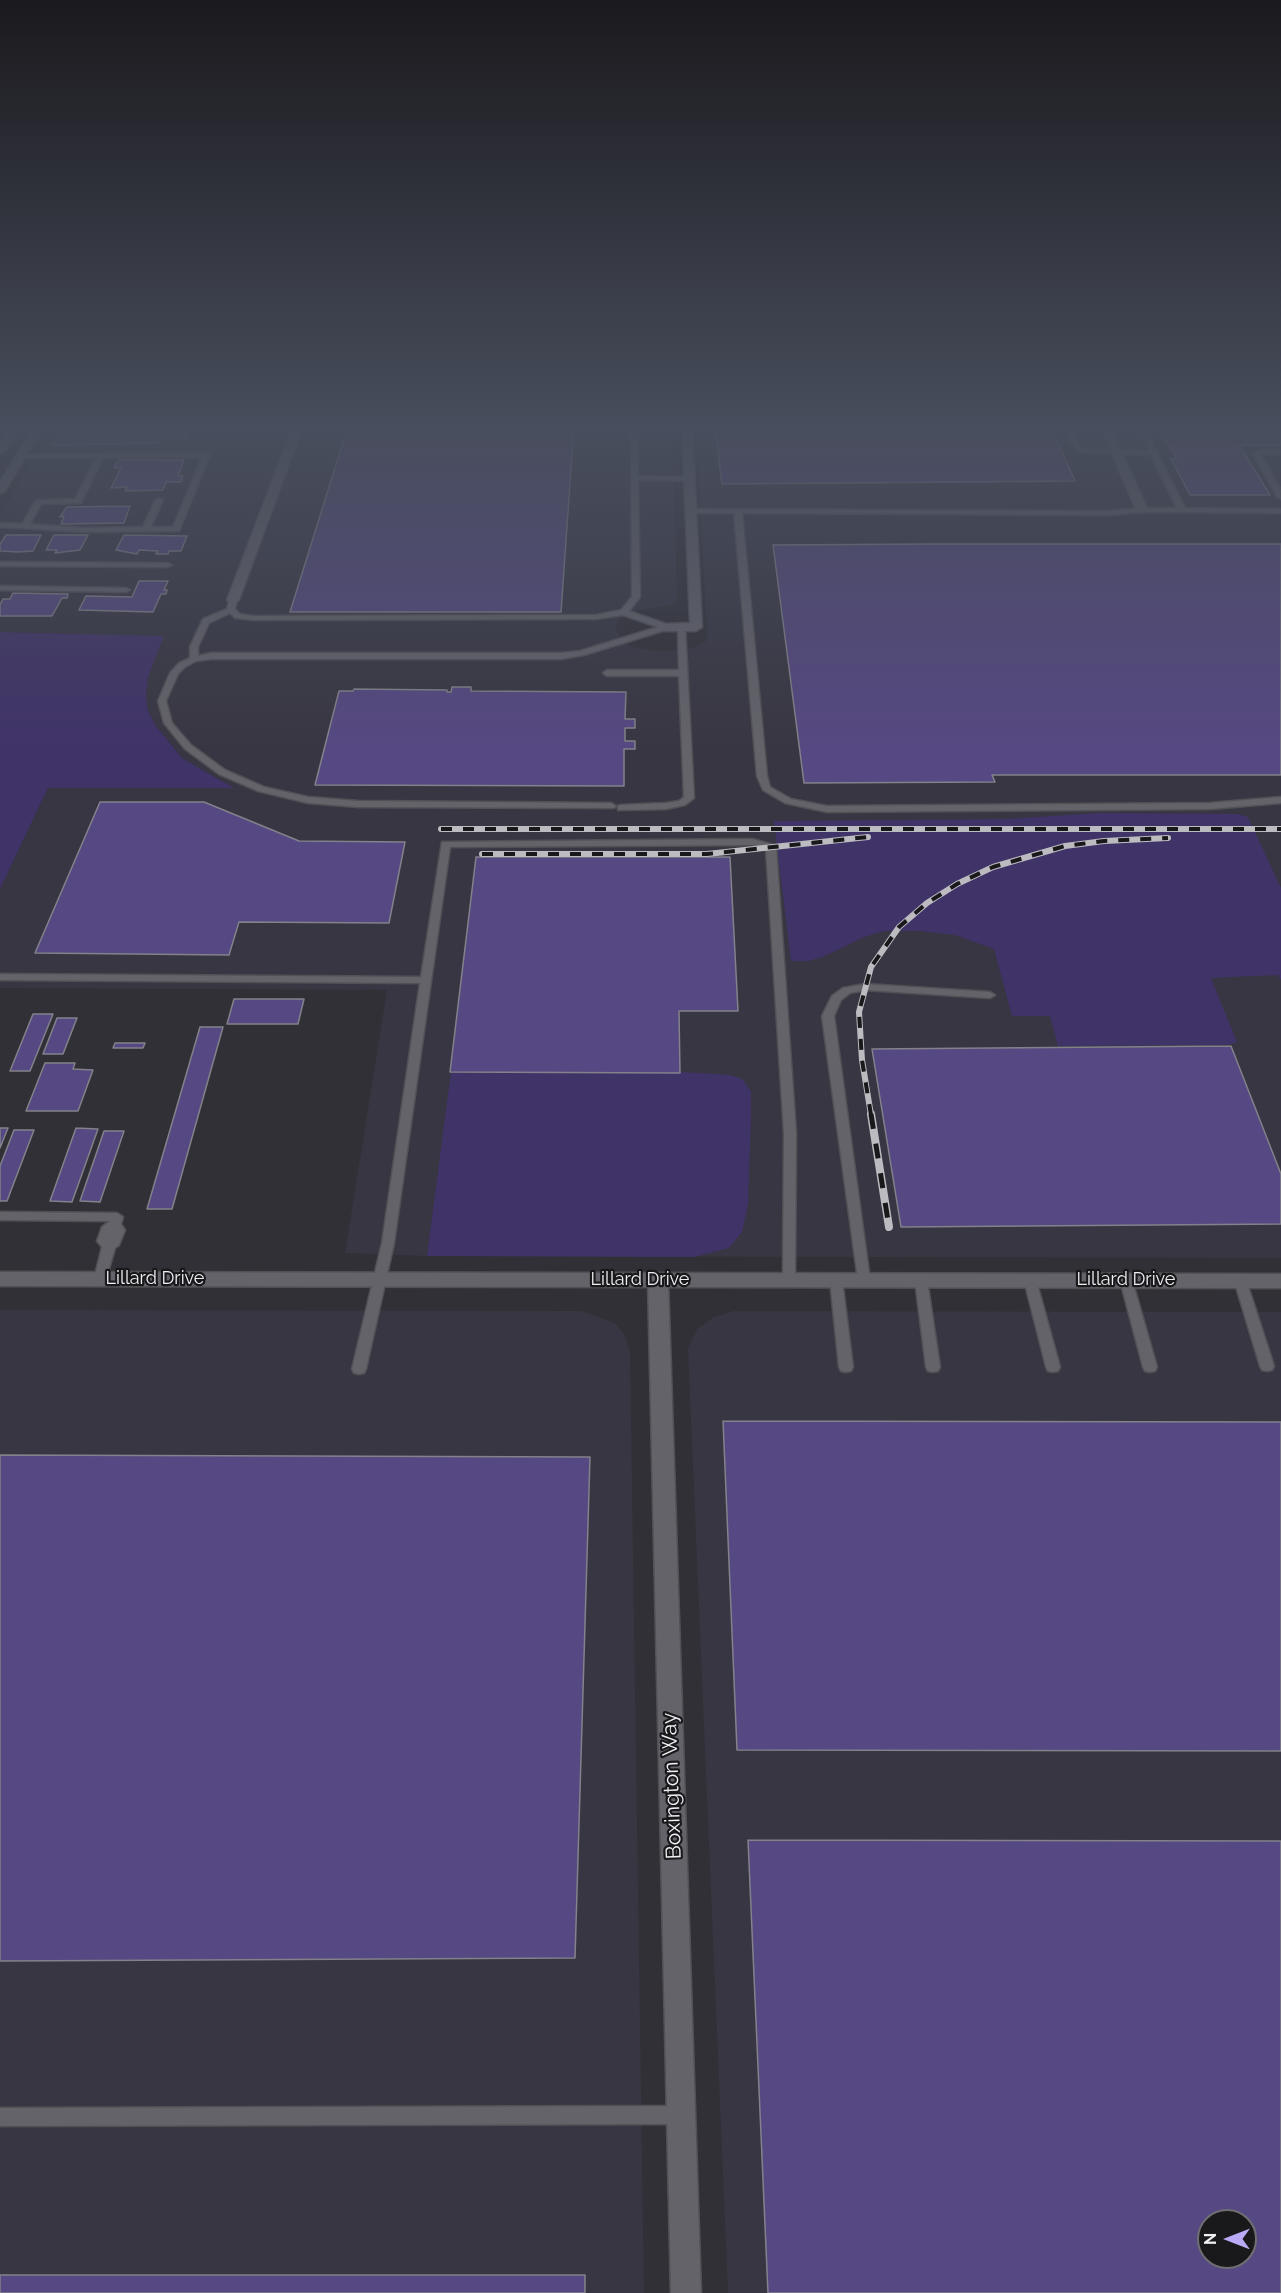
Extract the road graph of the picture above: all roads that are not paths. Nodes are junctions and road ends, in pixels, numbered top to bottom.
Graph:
1 (259, 533) edge
2 (635, 533) edge
3 (692, 533) edge
4 (740, 533) edge
5 (0, 564) edge
6 (168, 565) dead end
7 (0, 588) edge
8 (126, 590) dead end
9 (232, 605) junction
10 (624, 612) junction
11 (666, 627) junction
12 (681, 627) junction
13 (194, 659) junction
14 (607, 673) dead end
15 (684, 673) junction
16 (1281, 800) edge
17 (611, 806) dead end
18 (621, 808) dead end
19 (0, 977) edge
20 (426, 980) junction
21 (990, 995) dead end
22 (0, 1216) edge
23 (0, 1279) edge
24 (100, 1279) junction
25 (378, 1280) junction
26 (658, 1280) junction
27 (789, 1280) junction
28 (837, 1280) junction
29 (864, 1280) junction
30 (921, 1280) junction
31 (1030, 1280) junction
32 (1126, 1280) junction
33 (1240, 1280) junction
34 (1281, 1281) edge
35 (1267, 1366) dead end
36 (846, 1367) dead end
37 (933, 1367) dead end
38 (1053, 1367) dead end
39 (1150, 1367) dead end
40 (359, 1369) dead end
41 (681, 2115) junction
42 (0, 2117) edge
43 (686, 2293) edge

1 - 9 street
2 - 10 lane
3 - 12 street
4 - 16 lane
5 - 6 lane
7 - 8 lane
9 - 10 lane
9 - 13 lane
10 - 11 lane
11 - 12 street
11 - 13 lane
12 - 15 lane
13 - 17 lane
14 - 15 lane
15 - 18 lane
19 - 20 lane
20 - 25 lane
20 - 27 lane
21 - 29 lane
22 - 24 lane
23 - 24 street, Lillard Drive
24 - 25 street, Lillard Drive
25 - 26 street, Lillard Drive
25 - 40 lane
26 - 27 street, Lillard Drive
26 - 41 street, Boxington Way
27 - 28 street, Lillard Drive
28 - 29 street, Lillard Drive
28 - 36 lane
29 - 30 street, Lillard Drive
30 - 31 street, Lillard Drive
30 - 37 lane
31 - 32 street, Lillard Drive
31 - 38 lane
32 - 33 street, Lillard Drive
32 - 39 lane
33 - 34 street, Lillard Drive
33 - 35 lane
41 - 42 lane
41 - 43 street, Boxington Way

